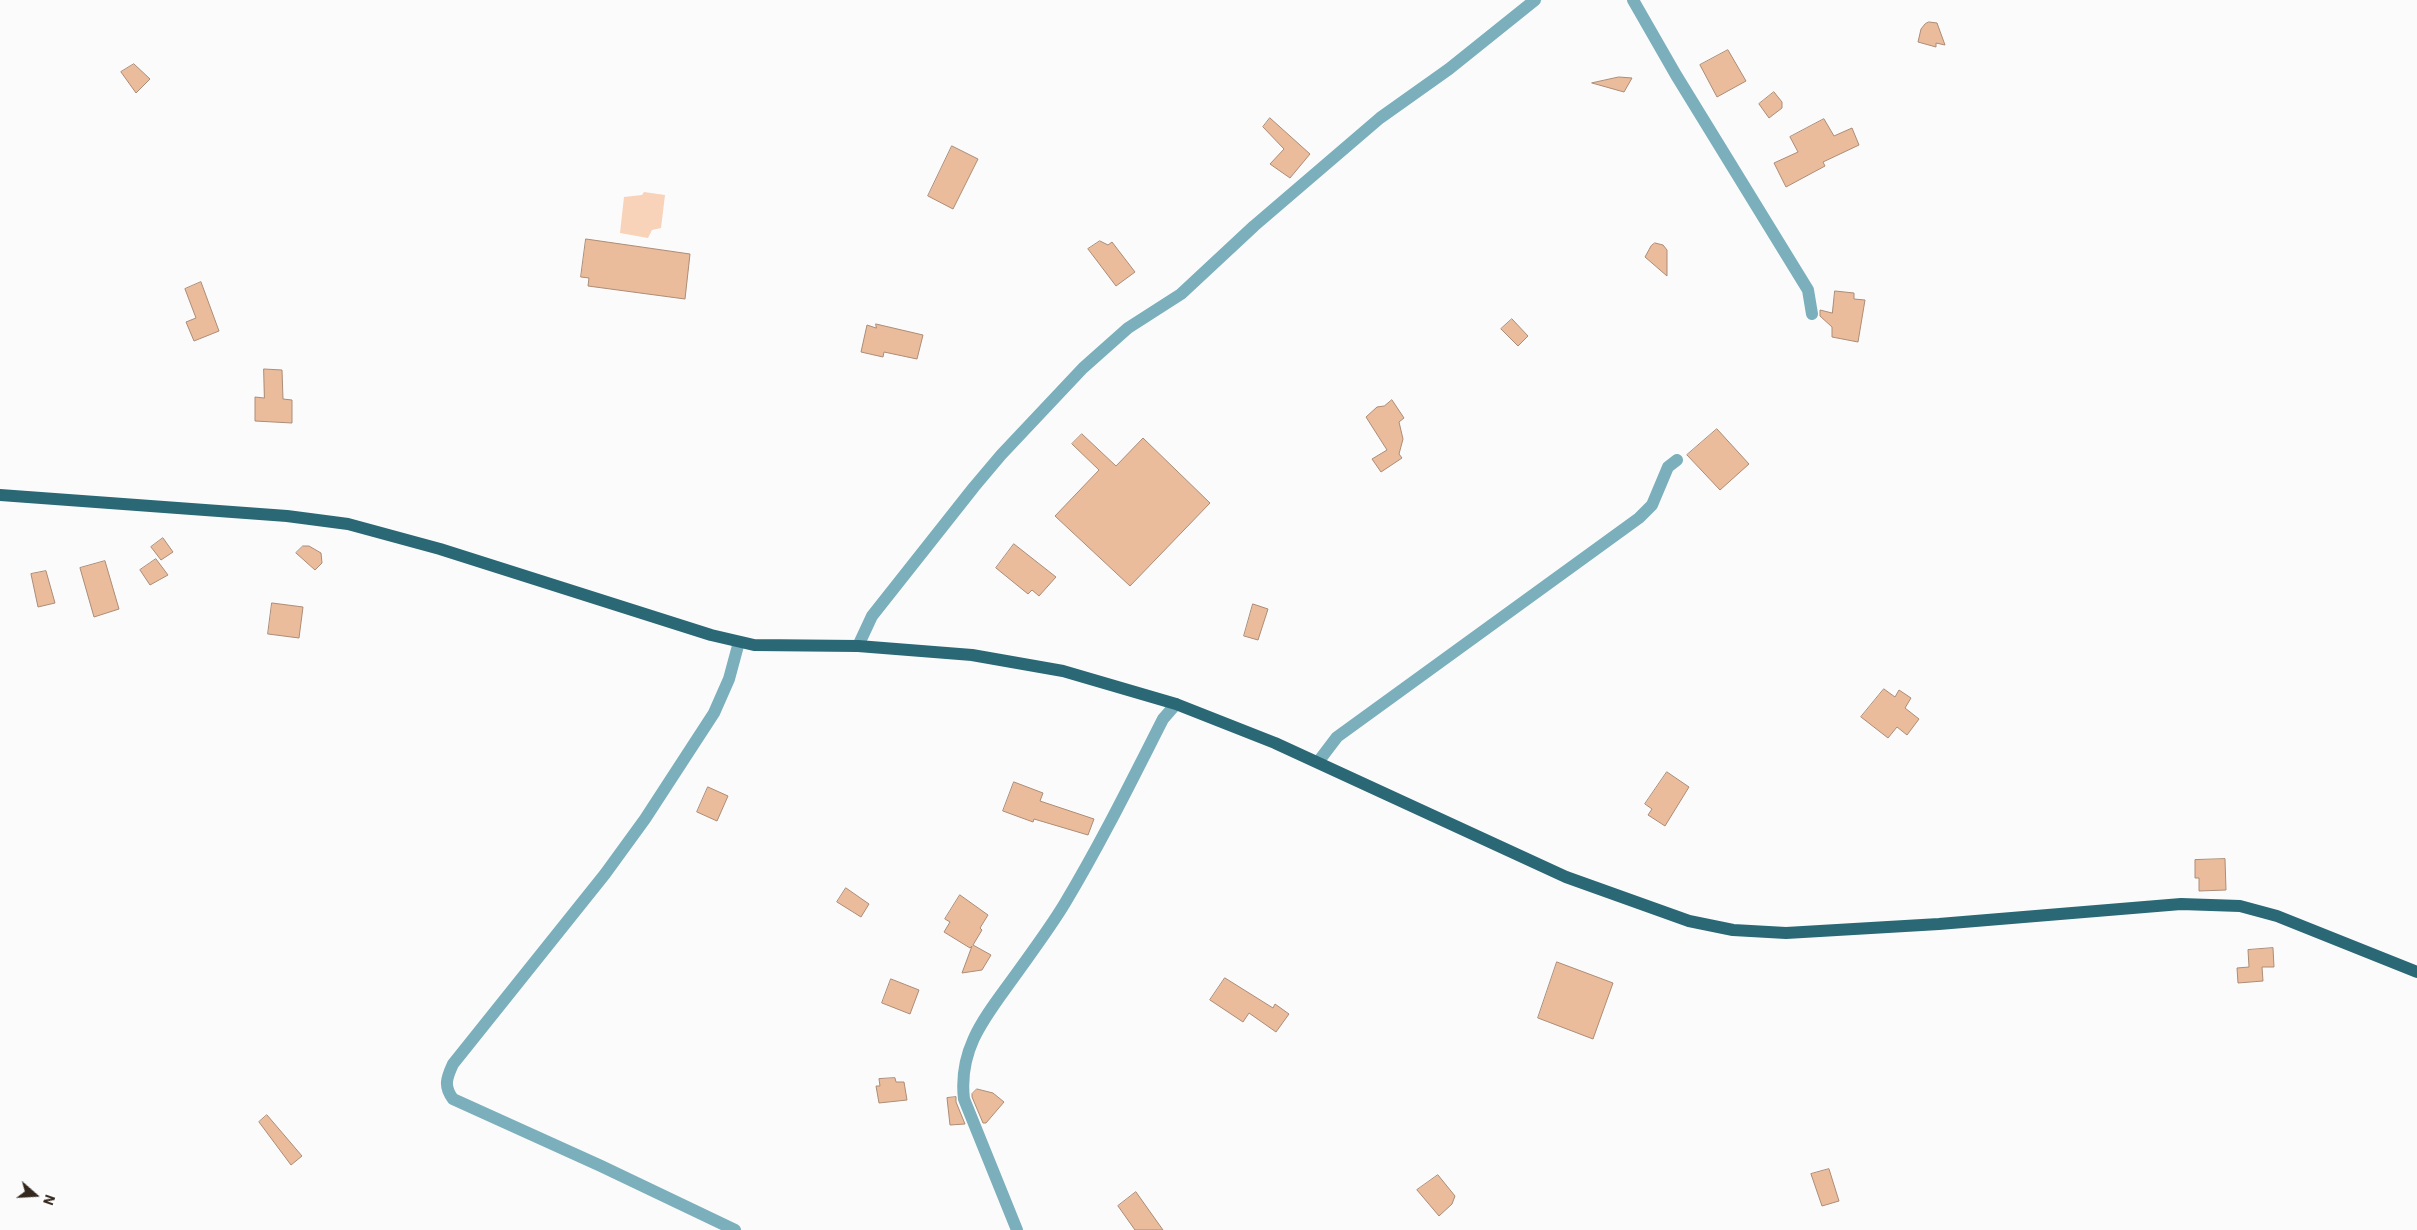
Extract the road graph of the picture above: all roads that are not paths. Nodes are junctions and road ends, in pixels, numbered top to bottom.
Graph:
1 (1535, 0) edge
2 (1633, 0) edge
3 (1812, 314) dead end
4 (1677, 460) dead end
5 (0, 495) edge
6 (739, 642) junction
7 (858, 646) junction
8 (1176, 704) junction
9 (1318, 762) junction
10 (2417, 972) edge
11 (735, 1230) edge
12 (1017, 1230) edge

1 - 7 street
2 - 3 street
4 - 9 street
5 - 6 main road
6 - 7 main road
6 - 11 street
7 - 8 main road
8 - 9 main road
8 - 12 street
9 - 10 main road

